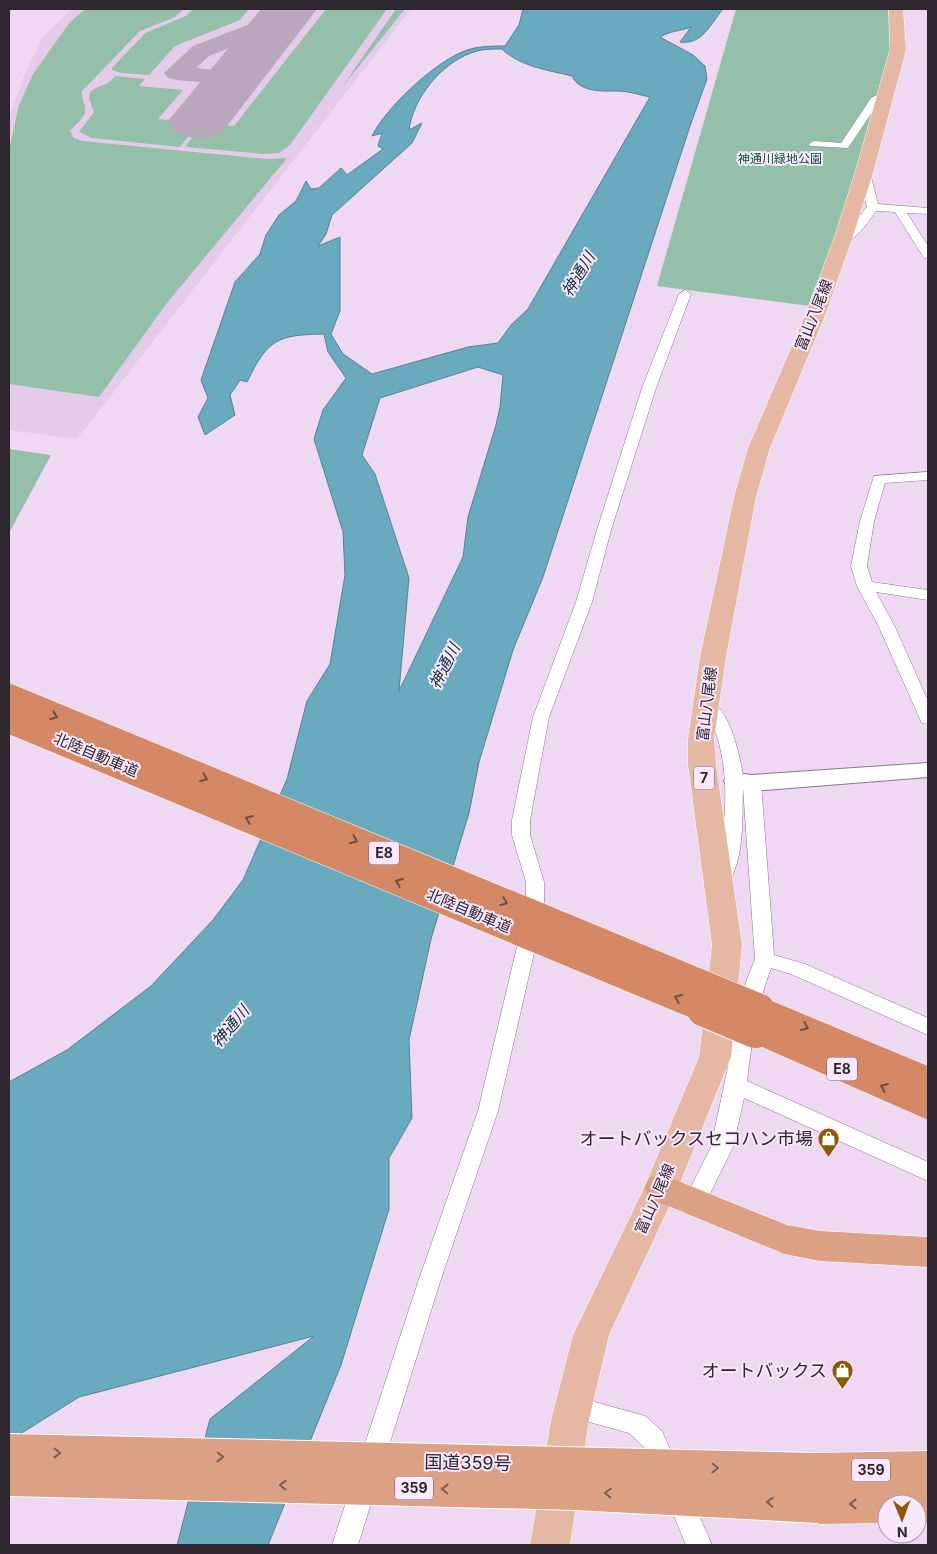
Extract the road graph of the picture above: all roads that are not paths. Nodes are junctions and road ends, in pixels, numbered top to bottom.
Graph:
1 (896, 9) edge
2 (886, 93) junction
3 (814, 144) dead end
4 (864, 173) junction
5 (873, 207) junction
6 (899, 209) junction
7 (928, 210) edge
8 (843, 239) junction
9 (928, 255) edge
10 (685, 294) dead end
11 (928, 476) edge
12 (865, 586) junction
13 (928, 595) edge
14 (9, 698) edge
15 (706, 705) junction
16 (9, 719) edge
17 (928, 719) edge
18 (928, 770) edge
19 (744, 782) junction
20 (719, 890) junction
21 (764, 959) junction
22 (758, 1019) junction
23 (928, 1027) edge
24 (928, 1080) edge
25 (736, 1085) junction
26 (928, 1107) edge
27 (928, 1172) edge
28 (661, 1188) junction
29 (694, 1203) junction
30 (928, 1252) edge
31 (573, 1407) junction
32 (9, 1452) edge
33 (928, 1469) edge
34 (9, 1478) edge
35 (817, 1488) junction
36 (877, 1502) edge
37 (346, 1545) edge
38 (550, 1545) edge
39 (699, 1545) edge

1 - 2 main road, 富山八尾線 / 7
2 - 3 street
2 - 4 main road, 富山八尾線 / 7
4 - 5 street
4 - 8 main road, 富山八尾線 / 7
5 - 6 street
5 - 8 street
6 - 7 street
6 - 9 street
8 - 15 main road, 富山八尾線 / 7
10 - 37 street
11 - 12 street
12 - 13 street
12 - 17 street
14 -> 22 highway, 北陸自動車道 / E8, bridge
15 - 19 street
15 - 20 main road, 富山八尾線 / 7
22 -> 16 highway, 北陸自動車道 / E8, bridge
18 - 19 street
19 - 20 street
19 - 21 street
20 - 28 main road, 富山八尾線 / 7
21 - 23 street
21 - 25 street
22 -> 24 highway, 北陸自動車道 / E8
26 -> 22 highway, 北陸自動車道 / E8
25 - 27 street
25 - 29 street
28 - 29 highway
28 - 31 main road, 富山八尾線 / 7
29 - 30 highway
31 - 38 main road, 富山八尾線 / 7
31 - 39 street
32 -> 35 highway, 国道359号 / 359, bridge
33 - 35 highway, 国道359号 / 359
35 -> 34 highway, 国道359号 / 359, bridge
36 -> 35 highway, 国道359号 / 359

